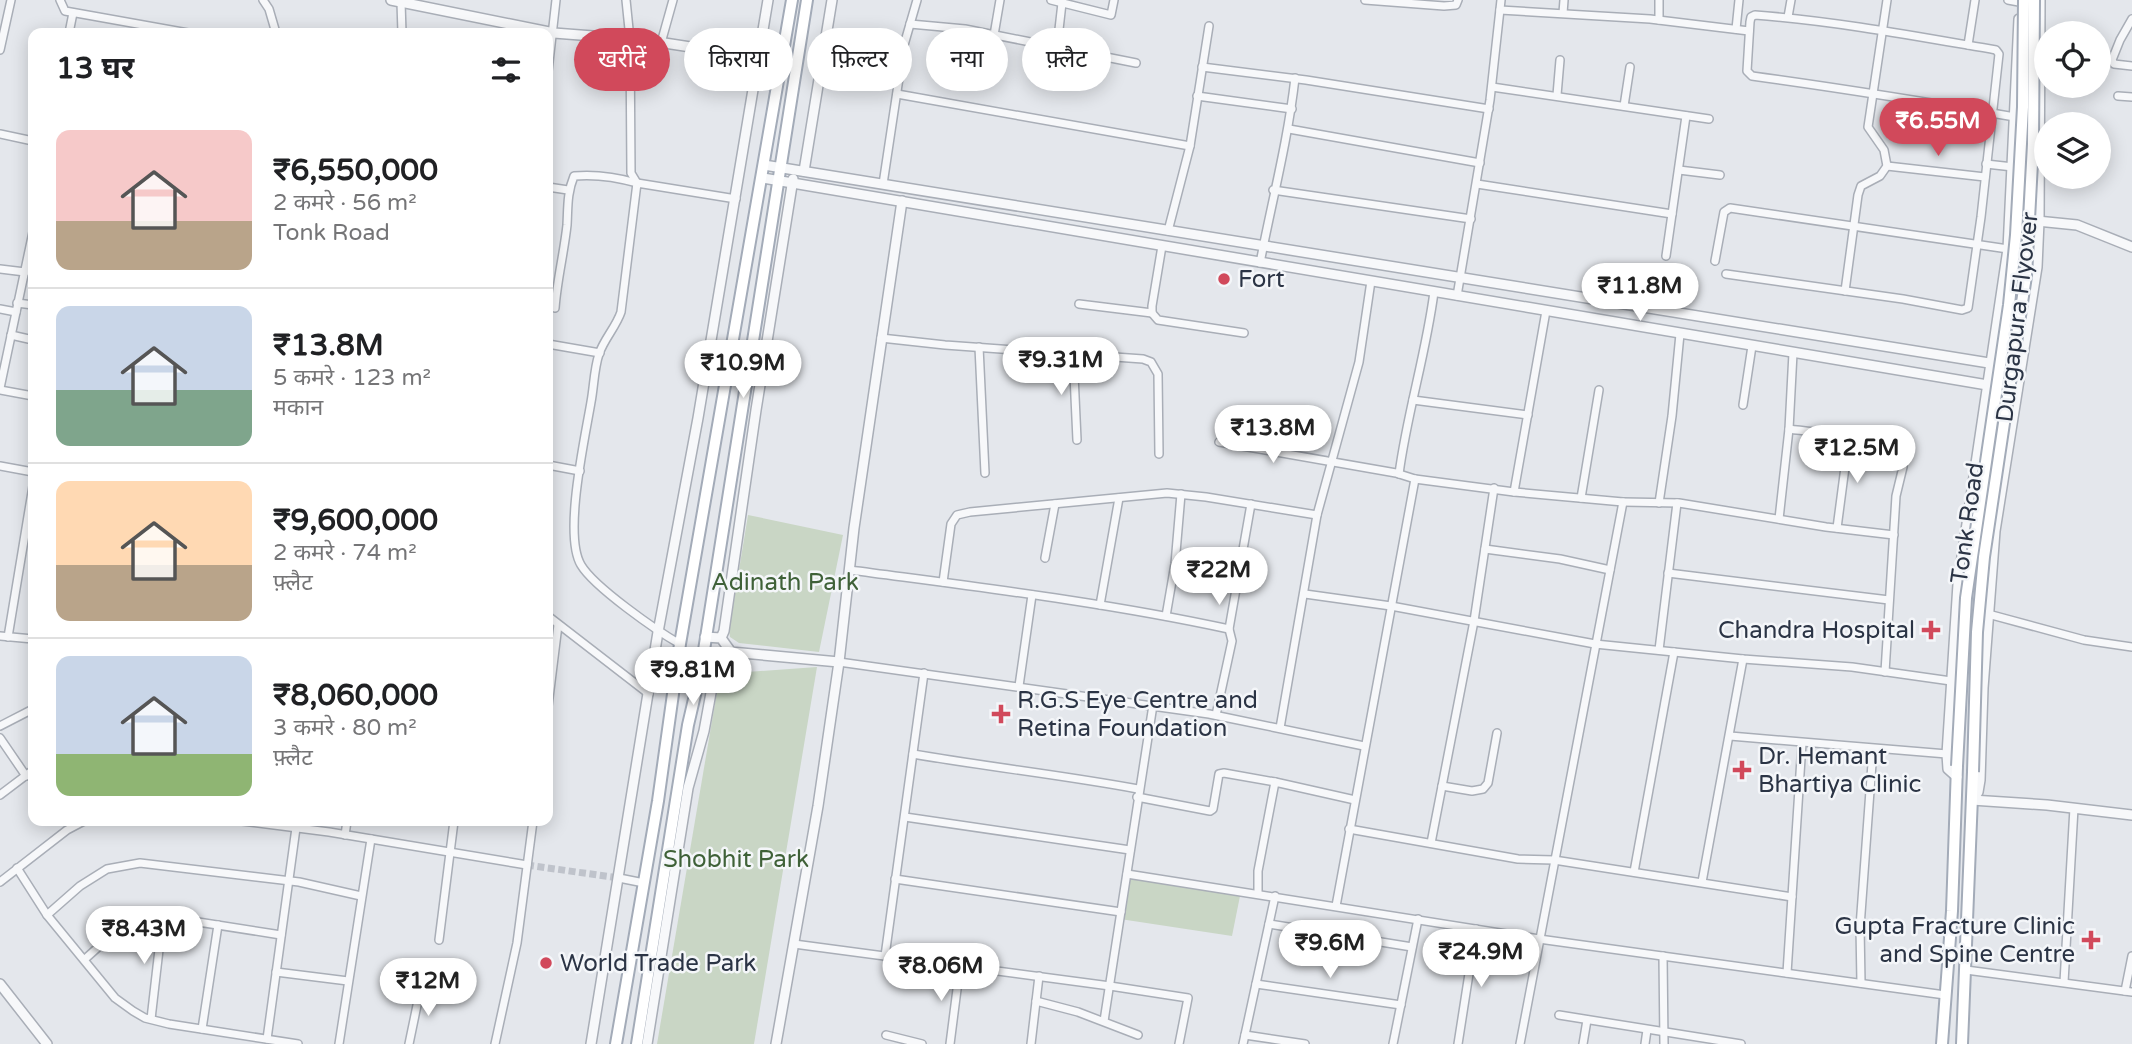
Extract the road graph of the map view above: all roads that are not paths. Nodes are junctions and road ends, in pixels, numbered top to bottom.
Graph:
1 (11, 0) edge
2 (60, 0) edge
3 (263, 0) edge
4 (556, 0) edge
5 (626, 0) edge
6 (673, 0) edge
7 (768, 0) edge
8 (792, 0) edge
9 (807, 0) edge
10 (832, 0) edge
11 (917, 0) edge
12 (1000, 0) edge
13 (1051, 0) edge
14 (1114, 0) edge
15 (1365, 0) edge
16 (1458, 0) edge
17 (1501, 0) edge
18 (1564, 0) edge
19 (1659, 0) edge
20 (1739, 0) edge
21 (1791, 0) edge
22 (1887, 0) edge
23 (1975, 0) edge
24 (2008, 0) edge
25 (2034, 0) edge
26 (2040, 0) edge
27 (396, 1) edge
28 (2021, 1) edge
29 (414, 2) edge
30 (1062, 3) junction
31 (1500, 10) junction
32 (73, 13) junction
33 (1563, 13) junction
34 (1788, 17) junction
35 (2132, 19) edge
36 (1659, 20) junction
37 (911, 24) junction
38 (1209, 26) dead end
39 (70, 28) edge
40 (159, 28) edge
41 (275, 28) edge
42 (401, 28) edge
43 (531, 28) edge
44 (629, 28) edge
45 (665, 28) edge
46 (764, 28) edge
47 (787, 28) edge
48 (954, 28) edge
49 (996, 28) edge
50 (1059, 28) edge
51 (1736, 29) junction
52 (1883, 30) junction
53 (1749, 31) junction
54 (554, 33) junction
55 (574, 35) edge
56 (553, 39) edge
57 (1968, 46) junction
58 (0, 50) edge
59 (1111, 58) edge
60 (1560, 60) dead end
61 (1136, 63) dead end
62 (2132, 66) edge
63 (1202, 67) junction
64 (1630, 67) dead end
65 (1296, 78) junction
66 (1492, 87) junction
67 (630, 91) edge
68 (754, 91) edge
69 (777, 91) edge
70 (1874, 93) junction
71 (897, 94) junction
72 (1557, 95) junction
73 (1198, 96) junction
74 (2118, 96) dead end
75 (2132, 97) edge
76 (1624, 106) junction
77 (1292, 108) junction
78 (1489, 109) junction
79 (1992, 113) junction
80 (1686, 116) junction
81 (2015, 117) junction
82 (1709, 119) dead end
83 (1289, 129) junction
84 (0, 134) edge
85 (28, 140) edge
86 (1189, 146) junction
87 (1480, 163) junction
88 (1986, 163) junction
89 (764, 165) junction
90 (1887, 166) junction
91 (2013, 167) junction
92 (780, 168) junction
93 (1679, 170) junction
94 (799, 171) junction
95 (1720, 175) dead end
96 (1985, 177) junction
97 (762, 178) junction
98 (778, 180) junction
99 (636, 183) junction
100 (792, 183) junction
101 (883, 184) junction
102 (1476, 184) junction
103 (553, 188) edge
104 (568, 190) junction
105 (1273, 190) junction
106 (736, 199) junction
107 (902, 201) junction
108 (1672, 214) junction
109 (1471, 219) junction
110 (2010, 219) junction
111 (2039, 221) junction
112 (1853, 226) junction
113 (1168, 231) junction
114 (1976, 245) junction
115 (1162, 246) junction
116 (1263, 247) junction
117 (2132, 247) edge
118 (2008, 249) junction
119 (1666, 256) dead end
120 (28, 258) edge
121 (1716, 261) dead end
122 (1261, 263) junction
123 (0, 269) edge
124 (24, 272) junction
125 (1726, 274) dead end
126 (553, 276) edge
127 (557, 277) junction
128 (1460, 279) junction
129 (1371, 281) junction
130 (1845, 291) junction
131 (1434, 292) junction
132 (1457, 296) junction
133 (17, 303) junction
134 (28, 304) edge
135 (1079, 304) dead end
136 (555, 308) dead end
137 (0, 309) edge
138 (1546, 311) junction
139 (16, 312) junction
140 (1152, 313) junction
141 (1244, 333) dead end
142 (1680, 334) junction
143 (11, 335) junction
144 (881, 338) junction
145 (28, 339) edge
146 (553, 345) edge
147 (1752, 346) junction
148 (979, 347) junction
149 (600, 353) junction
150 (1073, 353) junction
151 (1793, 353) junction
152 (1991, 365) junction
153 (2020, 368) junction
154 (1987, 386) junction
155 (0, 389) edge
156 (1600, 390) dead end
157 (2017, 390) junction
158 (28, 395) edge
159 (1413, 400) junction
160 (1743, 405) dead end
161 (1528, 415) junction
162 (1789, 429) junction
163 (1849, 437) junction
164 (1077, 440) dead end
165 (1219, 442) dead end
166 (1159, 454) dead end
167 (1331, 461) junction
168 (0, 466) edge
169 (553, 466) edge
170 (28, 471) edge
171 (580, 471) junction
172 (985, 473) dead end
173 (1399, 474) junction
174 (1415, 479) junction
175 (1494, 488) junction
176 (1514, 492) junction
177 (1181, 494) junction
178 (1119, 498) junction
179 (1581, 498) junction
180 (1623, 502) junction
181 (1658, 503) junction
182 (1677, 503) junction
183 (1055, 504) junction
184 (1251, 504) junction
185 (28, 512) edge
186 (1317, 515) junction
187 (1779, 519) junction
188 (1837, 528) junction
189 (1894, 535) junction
190 (1964, 538) junction
191 (1994, 542) junction
192 (1485, 549) junction
193 (1045, 558) dead end
194 (850, 570) junction
195 (1610, 570) junction
196 (1668, 573) junction
197 (943, 582) junction
198 (1305, 594) junction
199 (1032, 595) junction
200 (1889, 600) junction
201 (1100, 606) junction
202 (1391, 606) junction
203 (1988, 614) junction
204 (1166, 616) junction
205 (553, 620) edge
206 (1474, 621) junction
207 (558, 625) junction
208 (1229, 629) junction
209 (658, 632) junction
210 (4, 636) edge
211 (705, 637) junction
212 (28, 638) edge
213 (721, 638) junction
214 (1595, 644) junction
215 (680, 645) junction
216 (2132, 647) edge
217 (1659, 650) junction
218 (731, 652) junction
219 (1674, 652) junction
220 (1743, 659) junction
221 (839, 662) junction
222 (553, 666) edge
223 (701, 668) junction
224 (715, 671) junction
225 (1885, 672) junction
226 (924, 673) junction
227 (1951, 681) junction
228 (1019, 686) junction
229 (649, 694) junction
230 (1153, 705) junction
231 (28, 712) edge
232 (1216, 715) junction
233 (0, 726) edge
234 (1280, 729) junction
235 (1497, 733) dead end
236 (1730, 736) junction
237 (0, 738) edge
238 (1802, 743) junction
239 (1364, 746) junction
240 (685, 748) junction
241 (1873, 750) junction
242 (697, 752) junction
243 (913, 754) junction
244 (1947, 754) junction
245 (1957, 772) junction
246 (26, 776) joint
247 (1275, 782) junction
248 (1442, 786) junction
249 (1138, 793) junction
250 (0, 795) edge
251 (1355, 800) junction
252 (1972, 800) junction
253 (2074, 808) junction
254 (2132, 815) edge
255 (905, 817) junction
256 (77, 826) edge
257 (281, 826) edge
258 (346, 826) edge
259 (453, 826) edge
260 (532, 826) edge
261 (296, 828) junction
262 (1349, 829) junction
263 (345, 835) junction
264 (371, 839) junction
265 (1431, 844) junction
266 (1130, 850) junction
267 (449, 852) junction
268 (1554, 860) junction
269 (527, 865) junction
270 (17, 868) junction
271 (1634, 872) junction
272 (1127, 874) junction
273 (619, 878) junction
274 (895, 879) junction
275 (289, 881) junction
276 (0, 882) edge
277 (644, 883) junction
278 (1702, 883) junction
279 (1258, 893) junction
280 (361, 896) junction
281 (1275, 896) junction
282 (1793, 897) junction
283 (1336, 906) junction
284 (1121, 912) junction
285 (47, 915) junction
286 (163, 915) junction
287 (1418, 919) junction
288 (1269, 924) junction
289 (218, 925) junction
290 (1476, 929) junction
291 (281, 935) junction
292 (1539, 939) junction
293 (439, 940) dead end
294 (794, 944) junction
295 (1412, 947) junction
296 (886, 956) junction
297 (1663, 956) junction
298 (2132, 956) edge
299 (85, 959) junction
300 (960, 966) junction
301 (1966, 970) junction
302 (276, 972) junction
303 (1787, 973) junction
304 (1040, 976) junction
305 (348, 981) junction
306 (2064, 982) junction
307 (1861, 983) junction
308 (0, 984) edge
309 (1256, 984) junction
310 (421, 986) dead end
311 (1110, 986) junction
312 (2129, 992) edge
313 (1945, 995) junction
314 (1037, 1002) junction
315 (1401, 1005) junction
316 (1559, 1015) dead end
317 (151, 1019) junction
318 (1587, 1020) junction
319 (1104, 1021) junction
320 (202, 1029) junction
321 (1647, 1030) junction
322 (1664, 1033) junction
323 (886, 1035) dead end
324 (1138, 1035) dead end
325 (1245, 1035) junction
326 (267, 1039) junction
327 (47, 1044) edge
328 (299, 1044) edge
329 (339, 1044) edge
330 (409, 1044) edge
331 (495, 1044) edge
332 (591, 1044) edge
333 (616, 1044) edge
334 (637, 1044) edge
335 (647, 1044) edge
336 (776, 1044) edge
337 (922, 1044) edge
338 (950, 1044) edge
339 (1031, 1044) edge
340 (1179, 1044) edge
341 (1243, 1044) edge
342 (1305, 1044) edge
343 (1393, 1044) edge
344 (1458, 1044) edge
345 (1520, 1044) edge
346 (1583, 1044) edge
347 (1645, 1044) edge
348 (1664, 1044) edge
349 (1741, 1044) edge
350 (1942, 1044) edge
351 (1962, 1044) edge

1 - 58 street
2 - 32 street
3 - 41 street
4 - 54 street
5 - 44 street
6 - 45 street
7 - 46 street
8 - 47 main road
9 - 92 main road
10 - 94 street
11 - 37 street
12 - 49 street
13 - 30 street
14 - 30 street
15 - 16 street
17 - 31 street
18 - 33 street
19 - 36 street
20 - 51 street
21 - 34 street
22 - 52 street
23 - 57 street
24 - 28 street
25 - 252 main road, Durgapura Flyover, bridge
26 - 111 street, Tonk Road
27 - 29 street
27 - 42 street
28 - 81 street, Tonk Road
28 - 245 main road, Durgapura Flyover, bridge
29 - 43 street
30 - 50 street
31 - 33 street
31 - 66 street
32 - 39 street
32 - 40 street
33 - 36 street
34 - 52 street
34 - 53 street
35 - 62 street
36 - 51 street
37 - 48 street
37 - 71 street
38 - 63 street
51 - 53 street
52 - 57 street
52 - 70 street
53 - 70 street
54 - 55 street
54 - 56 street
57 - 79 street
59 - 61 street
60 - 72 street
63 - 65 street
63 - 73 street
64 - 76 street
65 - 77 street
65 - 78 street
66 - 72 street
66 - 78 street
67 - 99 street
68 - 106 street
69 - 89 main road
70 - 79 street
70 - 90 street
71 - 86 street
71 - 101 street
72 - 76 street
73 - 77 street
73 - 86 street
74 - 75 street
76 - 80 street
77 - 83 street
78 - 87 street
79 - 81 street
79 - 88 street
80 - 82 street
80 - 93 street
81 - 91 street, Tonk Road
83 - 87 street
83 - 105 street
84 - 85 street
86 - 113 street
87 - 102 street
88 - 91 street
88 - 96 street
89 - 92 street
89 - 97 main road
90 - 96 street
90 - 112 street
91 - 110 street, Tonk Road
92 - 94 street
92 - 98 main road
93 - 95 street
93 - 108 street
94 - 100 street
94 - 101 street
96 - 114 street
97 - 98 street
97 - 215 main road
98 - 100 street
98 - 211 main road
99 - 104 street
99 - 106 street
99 - 149 street
100 - 107 street
100 - 213 street
101 - 113 street
102 - 108 street
102 - 109 street
103 - 104 street
104 - 127 street
105 - 109 street
105 - 116 street
106 - 209 street
107 - 115 street
107 - 144 street
108 - 119 street
109 - 128 street
110 - 111 street
110 - 118 street, Tonk Road
111 - 117 street
111 - 153 street, Tonk Road
112 - 114 street
112 - 121 street
112 - 130 street
113 - 116 street
114 - 118 street
114 - 130 street
115 - 122 street
115 - 140 street
116 - 122 street
116 - 128 street
118 - 152 street, Tonk Road
120 - 124 street
122 - 129 street
123 - 124 street
124 - 133 street
125 - 130 street
126 - 127 street
127 - 136 street
128 - 132 street
128 - 152 street
129 - 131 street
129 - 167 street
131 - 132 street
131 - 159 street
132 - 138 street
133 - 134 street
133 - 139 street
135 - 140 street
137 - 139 street
138 - 142 street
138 - 161 street
139 - 143 street
140 - 141 street
142 - 147 street
142 - 181 street
143 - 145 street
143 - 155 street
144 - 148 street
144 - 194 street
146 - 149 street
147 - 151 street
147 - 160 street
148 - 150 street
148 - 172 street
149 - 171 street
150 - 164 street
150 - 166 street
151 - 154 street
151 - 162 street
152 - 153 street
152 - 154 street, Tonk Road
153 - 157 street, Tonk Road
154 - 157 street
154 - 190 street, Tonk Road
155 - 158 street
156 - 179 street
157 - 191 street, Tonk Road
159 - 161 street
159 - 173 street
161 - 176 street
162 - 163 street
162 - 187 street
163 - 188 street
163 - 189 street
165 - 167 street
167 - 173 street
167 - 186 street
168 - 170 street
169 - 171 street
171 - 209 street
173 - 174 street
174 - 175 street
174 - 202 street
175 - 176 street
175 - 192 street
176 - 179 street
177 - 178 street
177 - 184 street
177 - 204 street
178 - 183 street
178 - 201 street
179 - 180 street
180 - 181 street
180 - 195 street
181 - 182 street
182 - 187 street
182 - 196 street
183 - 193 street
183 - 197 street
184 - 186 street
184 - 208 street
185 - 210 street
186 - 198 street
187 - 188 street
188 - 189 street
189 - 200 street
190 - 191 street
190 - 227 street, Tonk Road
191 - 203 street, Tonk Road
192 - 195 street
192 - 206 street
194 - 197 street
194 - 221 street
195 - 214 street
196 - 200 street
196 - 217 street
197 - 199 street
198 - 202 street
198 - 234 street
199 - 201 street
199 - 228 street
200 - 225 street
201 - 204 street
202 - 206 street
202 - 239 street
203 - 216 street
203 - 252 street, Tonk Road
204 - 208 street
205 - 207 street
206 - 214 street
206 - 248 street
207 - 222 street
207 - 229 street
208 - 232 street
209 - 215 street
209 - 229 street
210 - 212 street
211 - 213 street
211 - 223 main road
213 - 218 street
214 - 217 street
214 - 268 street
215 - 277 main road
217 - 219 street
218 - 221 street
218 - 224 street
219 - 220 street
219 - 271 street
220 - 225 street
220 - 236 street
221 - 226 street
221 - 294 street
223 - 224 street
223 - 240 main road
224 - 242 street
225 - 227 street
226 - 228 street
226 - 243 street
227 - 244 street, Tonk Road
228 - 230 street
229 - 273 street
230 - 232 street
230 - 249 street
231 - 233 street
232 - 234 street
234 - 239 street
235 - 248 street
236 - 238 street
236 - 278 street
237 - 246 street
238 - 241 street
238 - 282 street
239 - 251 street
240 - 242 main road
240 - 334 main road
241 - 244 street
241 - 307 street
242 - 335 street
243 - 249 street
243 - 255 street
244 - 245 street, Tonk Road
245 - 313 main road, Tonk Road
246 - 250 street
247 - 249 street
247 - 251 street
247 - 279 street
248 - 265 street
249 - 266 street
251 - 262 street
252 - 253 street
252 - 301 main road, Tonk Road
253 - 254 street
253 - 306 street
255 - 266 street
255 - 274 street
256 - 270 street
257 - 261 street
258 - 263 street
259 - 267 street
260 - 269 street
261 - 263 street
261 - 275 street
262 - 265 street
262 - 283 street
263 - 264 street
264 - 267 street
264 - 280 street
265 - 268 street
266 - 272 street
267 - 269 street
267 - 293 street
268 - 271 street
268 - 292 street
269 - 331 street
270 - 276 street
270 - 285 street
271 - 278 street
272 - 279 street
272 - 284 street
273 - 277 street
273 - 332 street
274 - 284 street
274 - 296 street
275 - 280 street
275 - 285 street
275 - 291 street
277 - 333 main road
278 - 282 street
279 - 281 street
280 - 305 street
281 - 283 street
281 - 288 street
282 - 303 street
283 - 287 street
284 - 311 street
285 - 299 street
286 - 289 street
286 - 299 street
286 - 317 street
287 - 290 street
287 - 295 street
288 - 295 street
288 - 309 street
289 - 291 street
289 - 320 street
290 - 292 street
290 - 344 street
291 - 302 street
292 - 297 street
292 - 345 street
294 - 296 street
294 - 336 street
295 - 315 street
296 - 300 street
297 - 303 street
297 - 322 street
298 - 312 street
299 - 317 street
300 - 304 street
300 - 338 street
301 - 306 street
301 - 351 main road, Tonk Road
302 - 305 street
302 - 326 street
303 - 307 street
304 - 311 street
304 - 314 street
305 - 329 street
306 - 312 street
307 - 313 street
308 - 327 street
309 - 315 street
309 - 325 street
310 - 330 street
311 - 319 street
311 - 340 street
313 - 350 main road, Tonk Road
314 - 319 street
314 - 339 street
315 - 343 street
316 - 318 street
317 - 320 street
318 - 321 street
318 - 346 street
319 - 324 street
320 - 326 street
321 - 322 street
321 - 347 street
322 - 348 street
322 - 349 street
323 - 337 street
325 - 341 street
325 - 342 street
326 - 328 street

